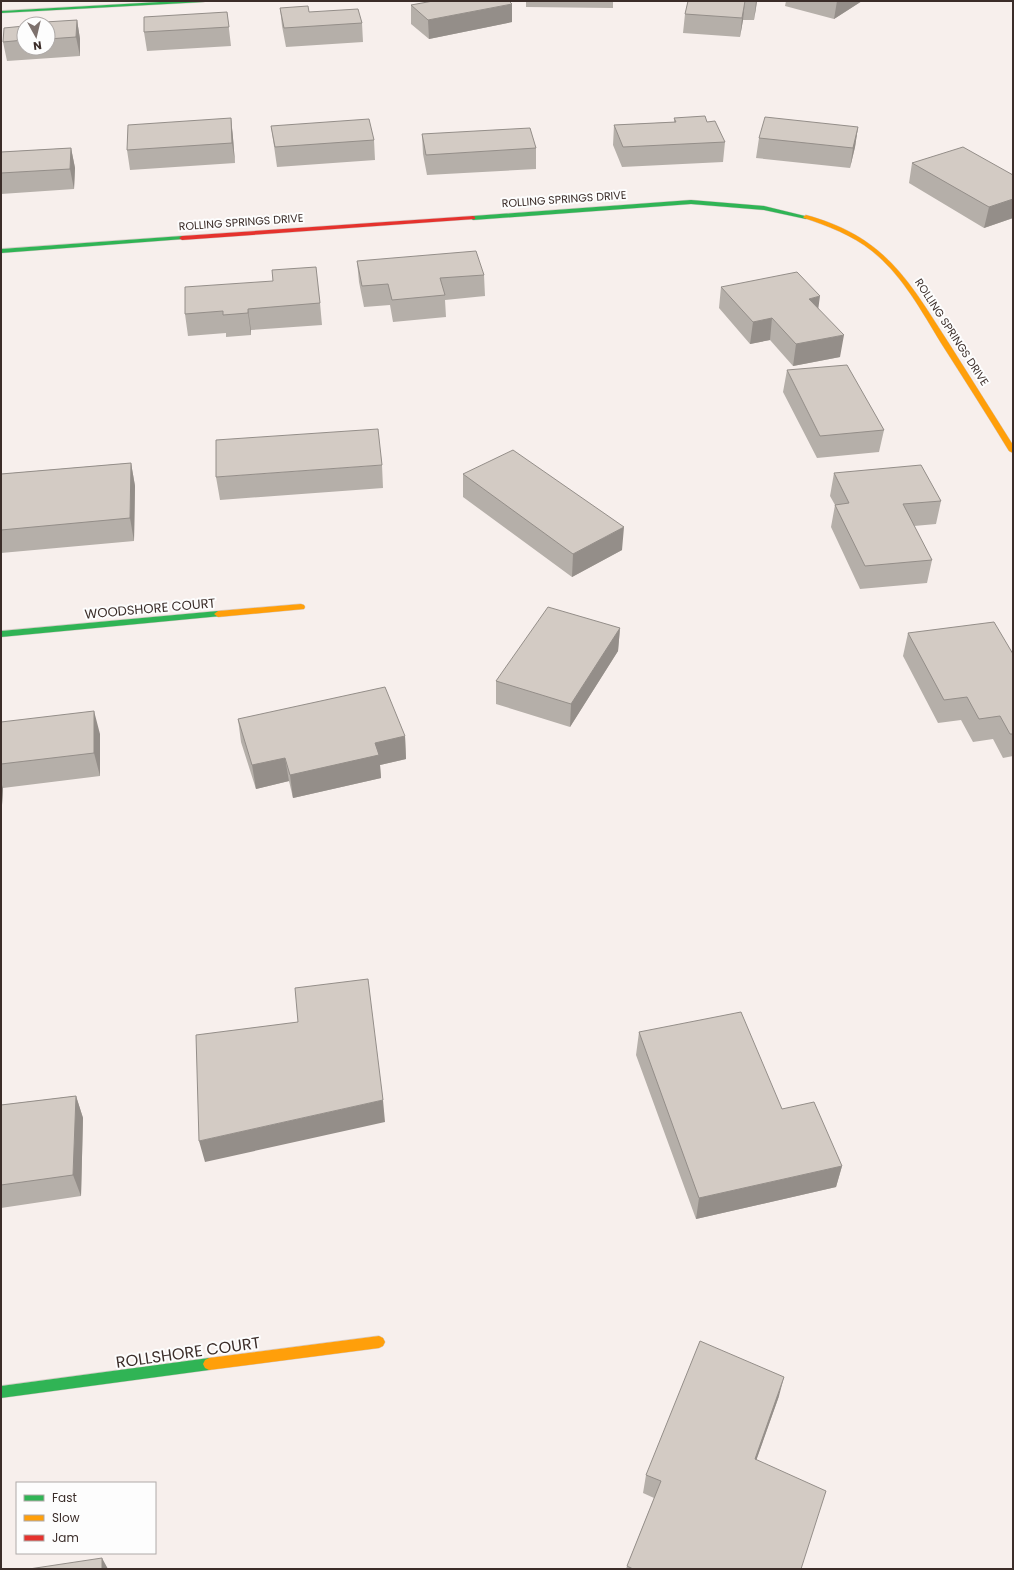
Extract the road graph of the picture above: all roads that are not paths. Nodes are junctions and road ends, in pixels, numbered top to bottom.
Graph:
1 (204, 1) edge
2 (1, 12) edge
3 (1, 251) edge
4 (1013, 451) edge
5 (301, 607) dead end
6 (1, 634) edge
7 (379, 1342) dead end
8 (1, 1392) edge

1 - 2 street
3 - 4 street, ROLLING SPRINGS DRIVE
5 - 6 street, WOODSHORE COURT
7 - 8 street, ROLLSHORE COURT

